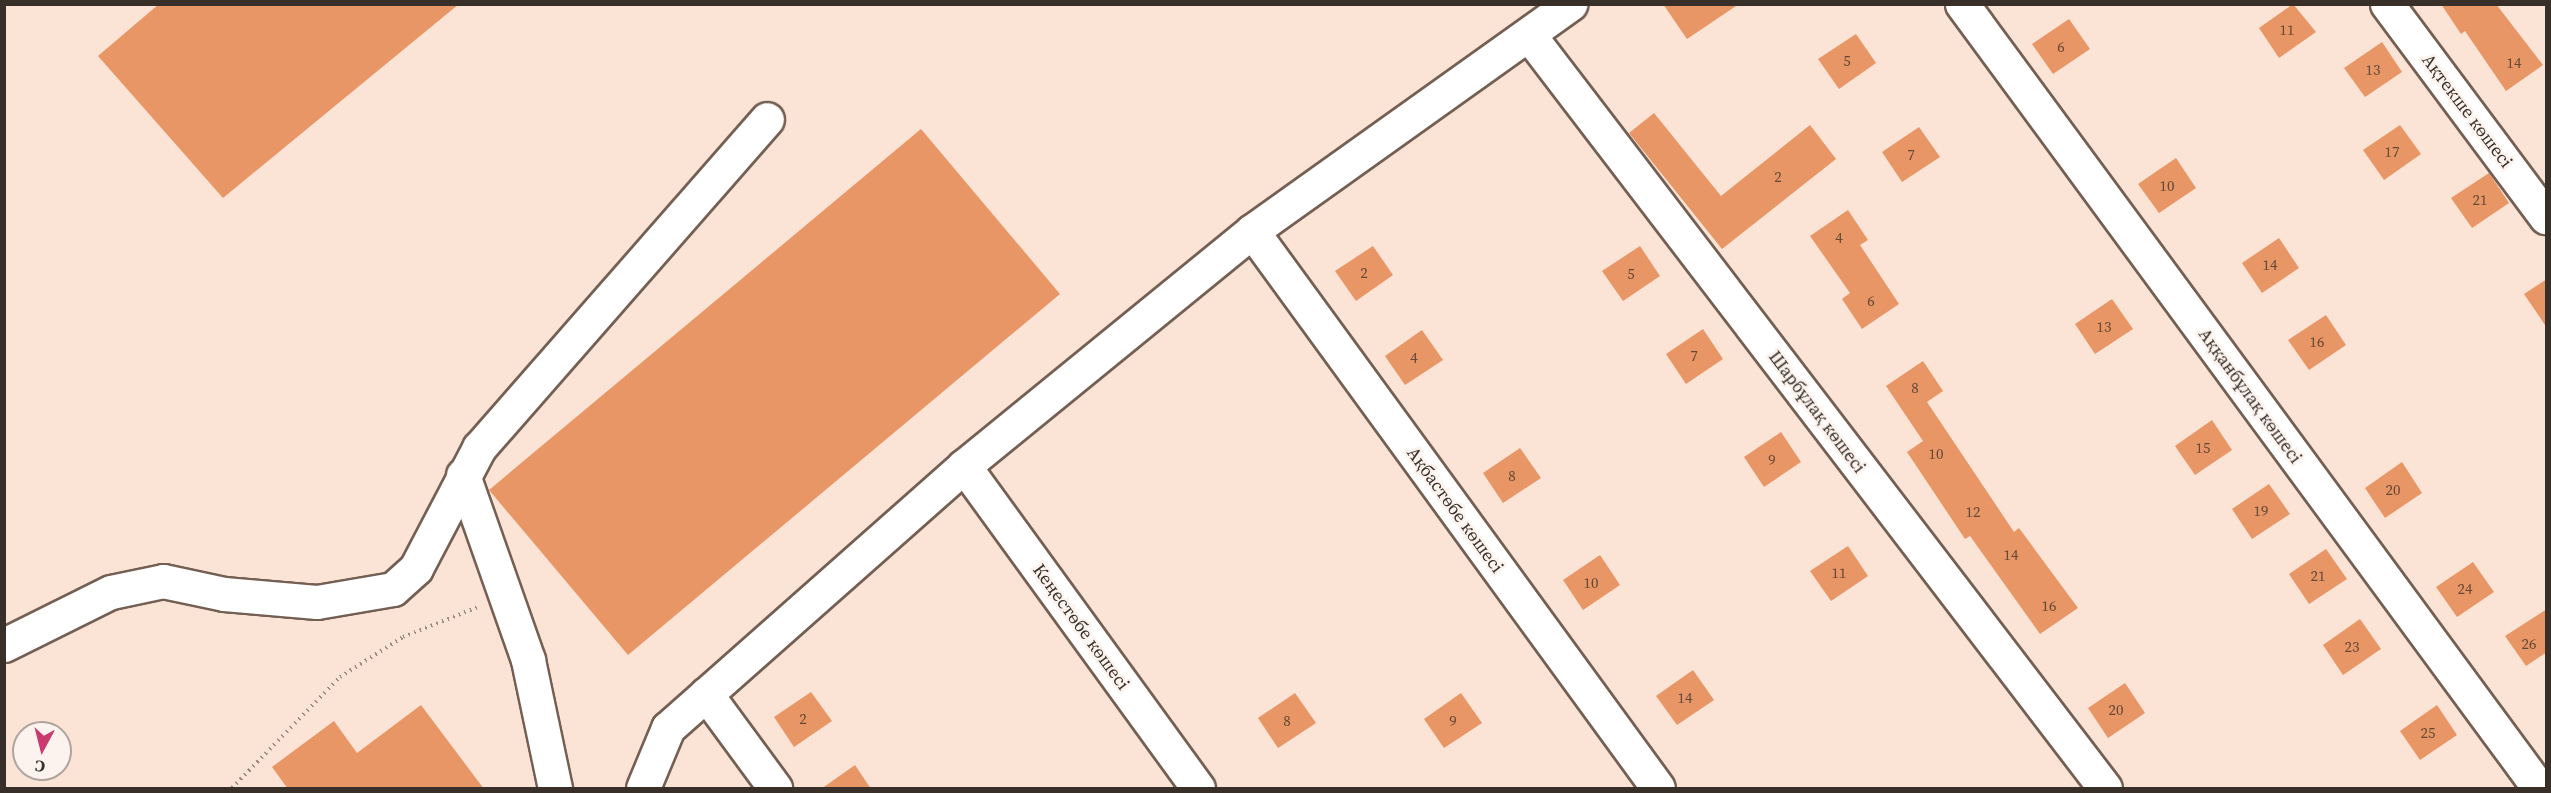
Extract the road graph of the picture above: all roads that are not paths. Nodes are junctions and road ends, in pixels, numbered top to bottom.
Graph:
1 (1570, 4) edge
2 (1962, 4) edge
3 (2387, 4) edge
4 (1529, 35) junction
5 (767, 119) dead end
6 (2547, 217) edge
7 (1252, 231) junction
8 (964, 466) junction
9 (463, 475) junction
10 (4, 645) edge
11 (706, 694) junction
12 (555, 789) edge
13 (643, 789) edge
14 (775, 789) edge
15 (1198, 789) edge
16 (1658, 789) edge
17 (2105, 789) edge
18 (2539, 789) edge

1 - 4 street
2 - 18 street, Аққанбұлақ көшесі
3 - 6 street, Ақтекше көшесі
4 - 7 street
4 - 17 street, Шарбұлақ көшесі
5 - 9 street
7 - 8 street
7 - 16 street, Ақбастөбе көшесі
8 - 11 street
8 - 15 street, Кеңестөбе көшесі
9 - 10 street
9 - 12 street
11 - 13 street
11 - 14 street

